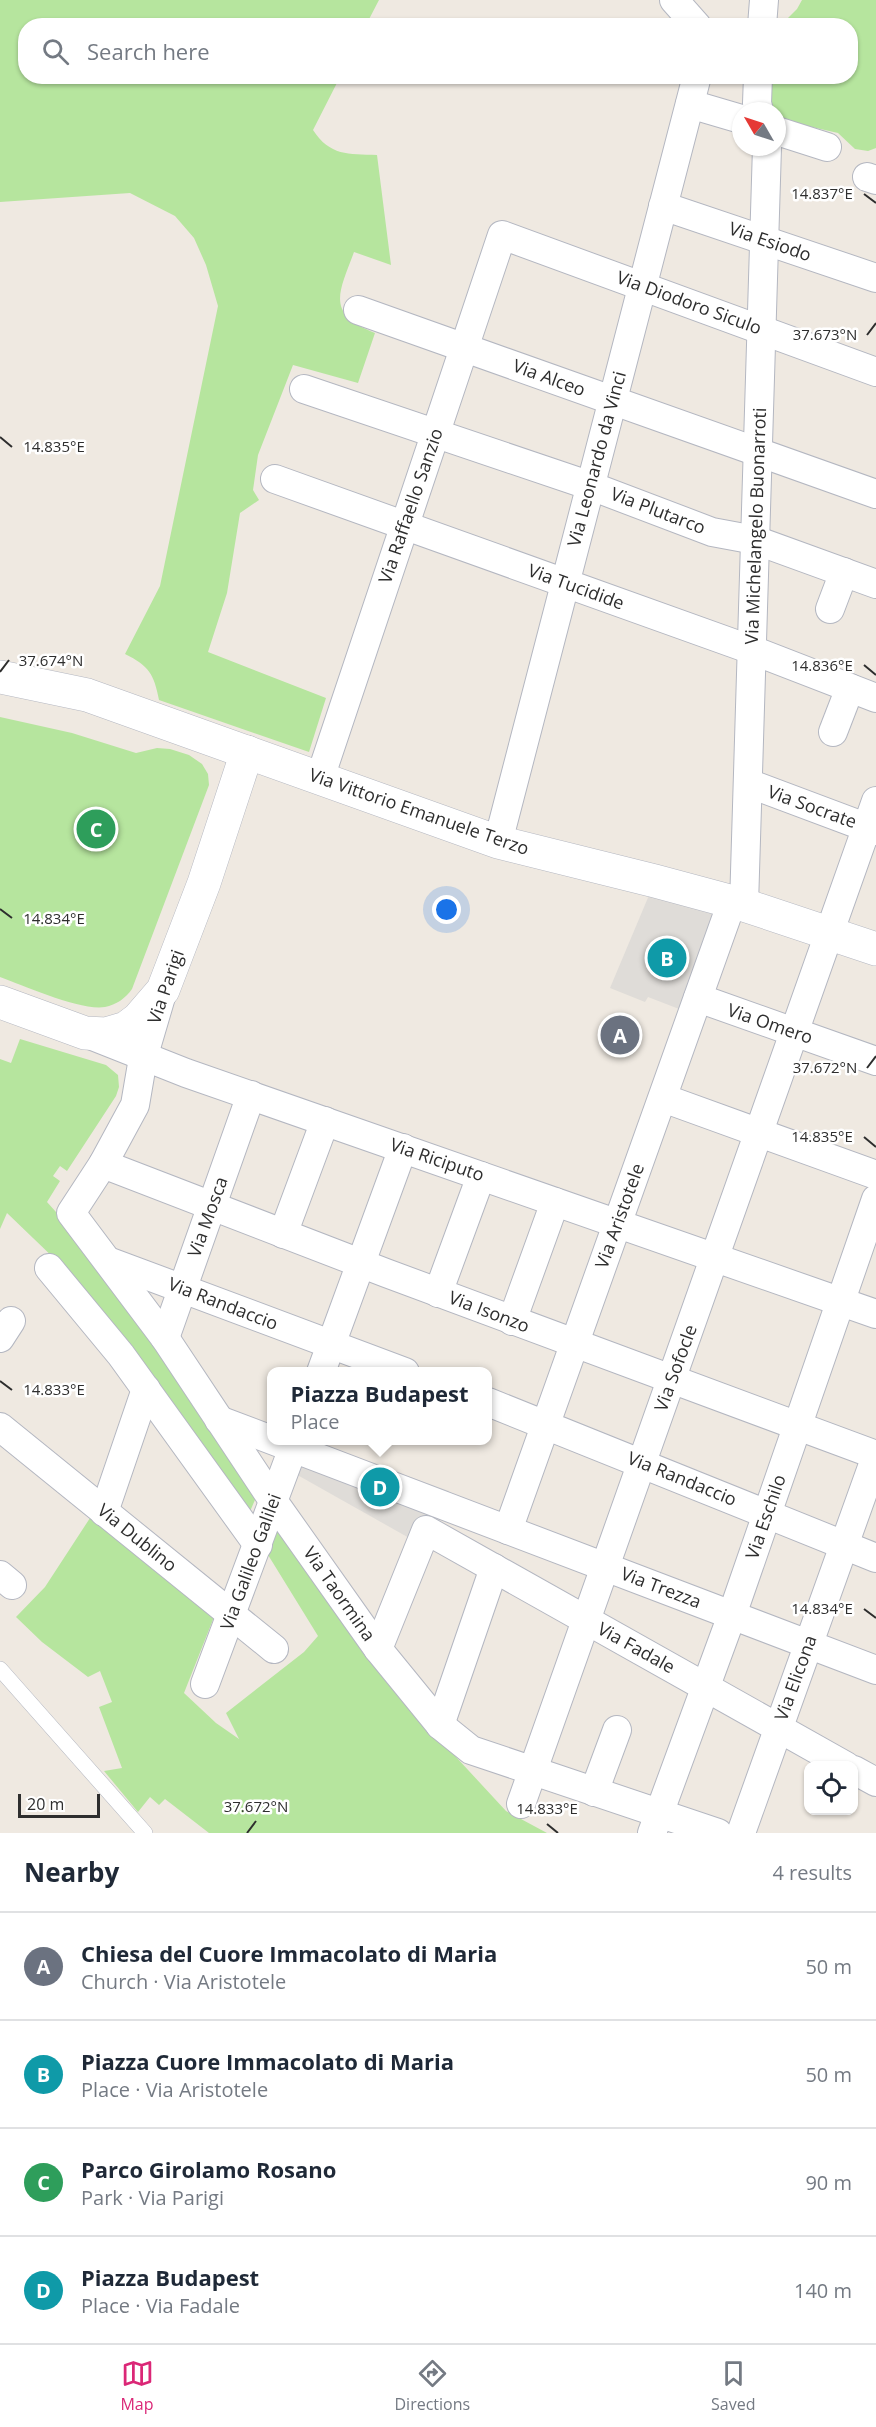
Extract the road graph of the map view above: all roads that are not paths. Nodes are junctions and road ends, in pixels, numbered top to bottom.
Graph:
1 (674, 0) edge
2 (764, 0) edge
3 (690, 18) edge
4 (763, 18) edge
5 (695, 84) edge
6 (758, 84) edge
7 (757, 102) edge
8 (690, 104) junction
9 (732, 117) edge
10 (786, 134) edge
11 (827, 147) dead end
12 (767, 156) edge
13 (663, 206) junction
14 (502, 235) joint
15 (765, 241) junction
16 (876, 278) edge
17 (642, 286) junction
18 (358, 310) dead end
19 (762, 329) junction
20 (464, 348) junction
21 (876, 372) edge
22 (304, 389) dead end
23 (613, 401) junction
24 (435, 433) junction
25 (758, 451) junction
26 (275, 479) dead end
27 (591, 486) junction
28 (876, 494) edge
29 (404, 526) junction
30 (755, 540) junction
31 (844, 572) junction
32 (565, 583) junction
33 (876, 584) edge
34 (830, 609) dead end
35 (752, 651) junction
36 (0, 677) edge
37 (863, 693) edge
38 (833, 732) dead end
39 (247, 752) junction
40 (320, 778) junction
41 (748, 783) junction
42 (876, 801) edge
43 (871, 829) edge
44 (498, 843) junction
45 (738, 904) junction
46 (831, 933) junction
47 (876, 949) edge
48 (163, 990) junction
49 (698, 998) junction
50 (0, 1002) edge
51 (85, 1033) junction
52 (795, 1033) junction
53 (143, 1058) junction
54 (876, 1061) edge
55 (251, 1095) junction
56 (663, 1098) junction
57 (325, 1121) junction
58 (759, 1133) junction
59 (403, 1148) junction
60 (103, 1164) junction
61 (876, 1175) edge
62 (481, 1176) junction
63 (876, 1199) edge
64 (555, 1202) junction
65 (211, 1208) junction
66 (71, 1213) joint
67 (618, 1223) junction
68 (283, 1234) junction
69 (715, 1258) junction
70 (108, 1261) junction
71 (360, 1263) junction
72 (49, 1268) dead end
73 (182, 1288) junction
74 (438, 1293) junction
75 (840, 1302) junction
76 (876, 1314) edge
77 (512, 1321) junction
78 (165, 1338) junction
79 (331, 1344) junction
80 (574, 1344) junction
81 (322, 1367) edge
82 (394, 1367) edge
83 (671, 1381) junction
84 (146, 1389) junction
85 (492, 1404) edge
86 (219, 1420) junction
87 (546, 1424) junction
88 (797, 1426) junction
89 (0, 1428) edge
90 (267, 1435) edge
91 (294, 1445) edge
92 (296, 1445) edge
93 (876, 1456) edge
94 (642, 1463) junction
95 (274, 1502) junction
96 (104, 1512) junction
97 (767, 1514) junction
98 (508, 1530) junction
99 (258, 1545) junction
100 (844, 1545) junction
101 (876, 1558) edge
102 (605, 1566) junction
103 (494, 1568) junction
104 (231, 1615) junction
105 (732, 1615) junction
106 (586, 1620) junction
107 (809, 1644) junction
108 (274, 1649) dead end
109 (378, 1649) junction
110 (0, 1669) edge
111 (876, 1670) edge
112 (206, 1684) dead end
113 (705, 1687) junction
114 (440, 1725) junction
115 (778, 1728) junction
116 (617, 1730) dead end
117 (837, 1761) edge
118 (533, 1771) junction
119 (858, 1772) edge
120 (876, 1782) edge
121 (594, 1792) junction
122 (521, 1804) dead end
123 (656, 1823) edge
124 (145, 1833) edge
125 (718, 1833) edge
126 (741, 1833) edge

1 - 3 street
2 - 4 street
5 - 8 street, Via Leonardo da Vinci
6 - 7 street
8 - 9 street
8 - 13 street, Via Leonardo da Vinci
10 - 11 street
12 - 15 street, Via Michelangelo Buonarroti
13 - 15 street, Via Esiodo
13 - 17 street, Via Leonardo da Vinci
14 - 17 street, Via Diodoro Siculo
14 - 20 street, Via Raffaello Sanzio
15 - 16 street, Via Esiodo
15 - 19 street, Via Michelangelo Buonarroti
17 - 19 street, Via Diodoro Siculo
17 - 23 street, Via Leonardo da Vinci
18 - 20 street, Via Alceo
19 - 21 street, Via Diodoro Siculo
19 - 25 street, Via Michelangelo Buonarroti
20 - 23 street, Via Alceo
20 - 24 street, Via Raffaello Sanzio
22 - 24 street, Via Plutarco
23 - 25 street, Via Alceo
23 - 27 street, Via Leonardo da Vinci
24 - 27 street, Via Plutarco
24 - 29 street, Via Raffaello Sanzio
25 - 28 street, Via Alceo
25 - 30 street, Via Michelangelo Buonarroti
26 - 29 street, Via Tucidide
27 - 30 street, Via Plutarco
27 - 32 street, Via Leonardo da Vinci
29 - 32 street, Via Tucidide
29 - 40 street, Via Raffaello Sanzio
30 - 31 street, Via Plutarco
30 - 35 street, Via Michelangelo Buonarroti
31 - 33 street, Via Plutarco
31 - 34 street
32 - 35 street, Via Tucidide
32 - 44 street, Via Leonardo da Vinci
35 - 37 street, Via Tucidide
35 - 41 street, Via Michelangelo Buonarroti
36 - 39 street, Via Vittorio Emanuele Terzo
37 - 38 street
39 - 40 street, Via Vittorio Emanuele Terzo
39 - 48 street, Via Parigi
40 - 44 street, Via Vittorio Emanuele Terzo
41 - 43 street, Via Socrate
41 - 45 street, Via Michelangelo Buonarroti
42 - 43 street, Via Sofocle
43 - 46 street, Via Sofocle
44 - 45 street, Via Vittorio Emanuele Terzo
45 - 46 street, Via Vittorio Emanuele Terzo
45 - 49 street, Via Aristotele
46 - 47 street, Via Vittorio Emanuele Terzo
46 - 52 street, Via Sofocle
48 - 51 street
48 - 53 street, Via Parigi
49 - 52 street, Via Omero
49 - 56 street, Via Aristotele
50 - 51 street, Via Riciputo
51 - 53 street, Via Riciputo
52 - 54 street, Via Omero
52 - 58 street, Via Sofocle
53 - 55 street, Via Riciputo
53 - 60 street, Via Parigi
55 - 57 street, Via Riciputo
55 - 65 street, Via Mosca
56 - 58 street
56 - 67 street, Via Aristotele
57 - 59 street, Via Riciputo
57 - 68 street
58 - 61 street
58 - 69 street, Via Sofocle
59 - 62 street, Via Riciputo
59 - 71 street
60 - 65 street, Via Isonzo
60 - 66 street, Via Parigi
62 - 64 street, Via Riciputo
62 - 74 street
63 - 75 street, Via Eschilo
64 - 67 street, Via Riciputo
64 - 77 street
65 - 68 street, Via Isonzo
65 - 73 street, Via Mosca
66 - 70 street, Via Taormina
67 - 69 street, Via Riciputo
67 - 80 street, Via Aristotele
68 - 71 street, Via Isonzo
69 - 75 street, Via Riciputo
69 - 83 street, Via Sofocle
70 - 73 street, Via Randaccio
70 - 78 street, Via Taormina
71 - 74 street, Via Isonzo
71 - 79 street
72 - 84 street
73 - 78 street, Via Mosca
73 - 79 street, Via Randaccio
74 - 77 street, Via Isonzo
75 - 76 street, Via Riciputo
75 - 88 street, Via Eschilo
77 - 80 street, Via Isonzo
78 - 86 street, Via Taormina
79 - 81 street
79 - 82 street, Via Randaccio
80 - 83 street, Via Isonzo
80 - 87 street, Via Aristotele
83 - 88 street, Via Isonzo
83 - 94 street, Via Sofocle
84 - 96 street
84 - 99 street
85 - 87 street, Via Randaccio
86 - 90 street
86 - 95 street, Via Taormina
87 - 94 street, Via Randaccio
87 - 98 street, Via Aristotele
88 - 93 street, Via Isonzo
88 - 97 street, Via Eschilo
89 - 96 street, Via Dublino
91 - 95 street, Via Galileo Galilei
92 - 98 street, Via Trezza
93 - 100 street, Via Elicona
94 - 97 street, Via Randaccio
94 - 102 street, Via Sofocle
95 - 99 street, Via Galileo Galilei
95 - 109 street, Via Taormina
96 - 104 street, Via Dublino
97 - 100 street, Via Randaccio
97 - 105 street, Via Eschilo
98 - 102 street, Via Trezza
99 - 104 street, Via Galileo Galilei
100 - 101 street, Via Randaccio
100 - 107 street, Via Elicona
102 - 105 street, Via Trezza
102 - 106 street, Via Sofocle
103 - 106 street, Via Fadale
103 - 109 street, Via Fadale
103 - 114 street
104 - 108 street, Via Dublino
104 - 112 street, Via Galileo Galilei
105 - 107 street, Via Trezza
105 - 113 street, Via Eschilo
106 - 113 street, Via Fadale
106 - 118 street, Via Sofocle
107 - 111 street, Via Trezza
107 - 115 street, Via Elicona
109 - 114 street, Via Taormina
110 - 124 lane
113 - 115 street, Via Fadale
113 - 123 street, Via Eschilo
114 - 118 street, Via Taormina
115 - 117 street, Via Fadale
115 - 126 street, Via Elicona
116 - 121 street
118 - 121 street, Via Taormina
118 - 122 street, Via Sofocle
119 - 120 street
121 - 123 street, Via Taormina
123 - 125 street, Via Taormina

